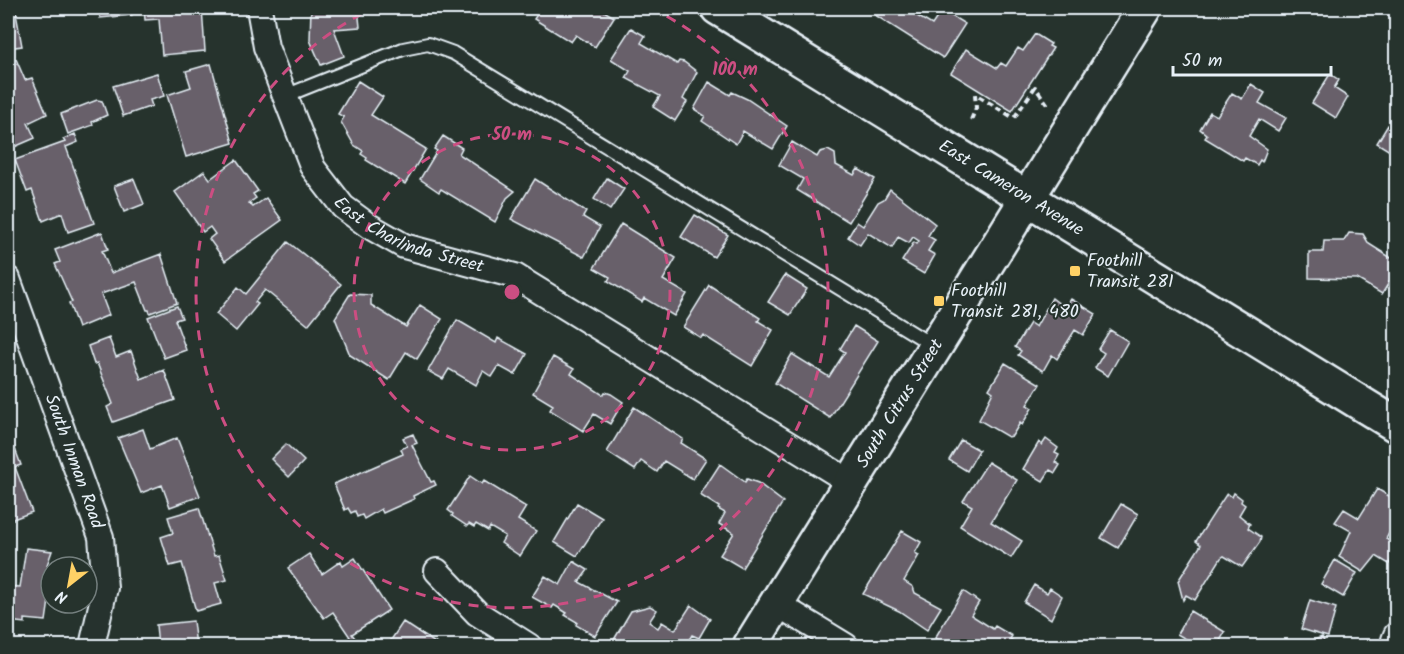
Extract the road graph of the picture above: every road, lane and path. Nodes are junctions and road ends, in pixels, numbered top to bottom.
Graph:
1 (259, 8) edge
2 (718, 8) edge
3 (1145, 8) edge
4 (285, 96) junction
5 (1048, 105) dead end
6 (971, 120) dead end
7 (1027, 197) junction
8 (8, 279) edge
9 (935, 346) junction
10 (1396, 425) edge
11 (850, 482) junction
12 (437, 571) dead end
13 (777, 603) junction
14 (92, 646) edge
15 (529, 646) edge
16 (750, 646) edge
17 (846, 646) edge

1 - 4 street, East Charlinda Street
2 - 7 main road, East Cameron Avenue
3 - 7 main road, South Citrus Street
4 - 9 lane
4 - 11 street, East Charlinda Street
5 - 6 path
7 - 9 main road, South Citrus Street
7 - 10 main road, East Cameron Avenue
8 - 14 street, South Inman Road
9 - 11 main road, South Citrus Street
11 - 13 main road, South Citrus Street
12 - 15 street
13 - 16 main road, South Citrus Street
13 - 17 street

